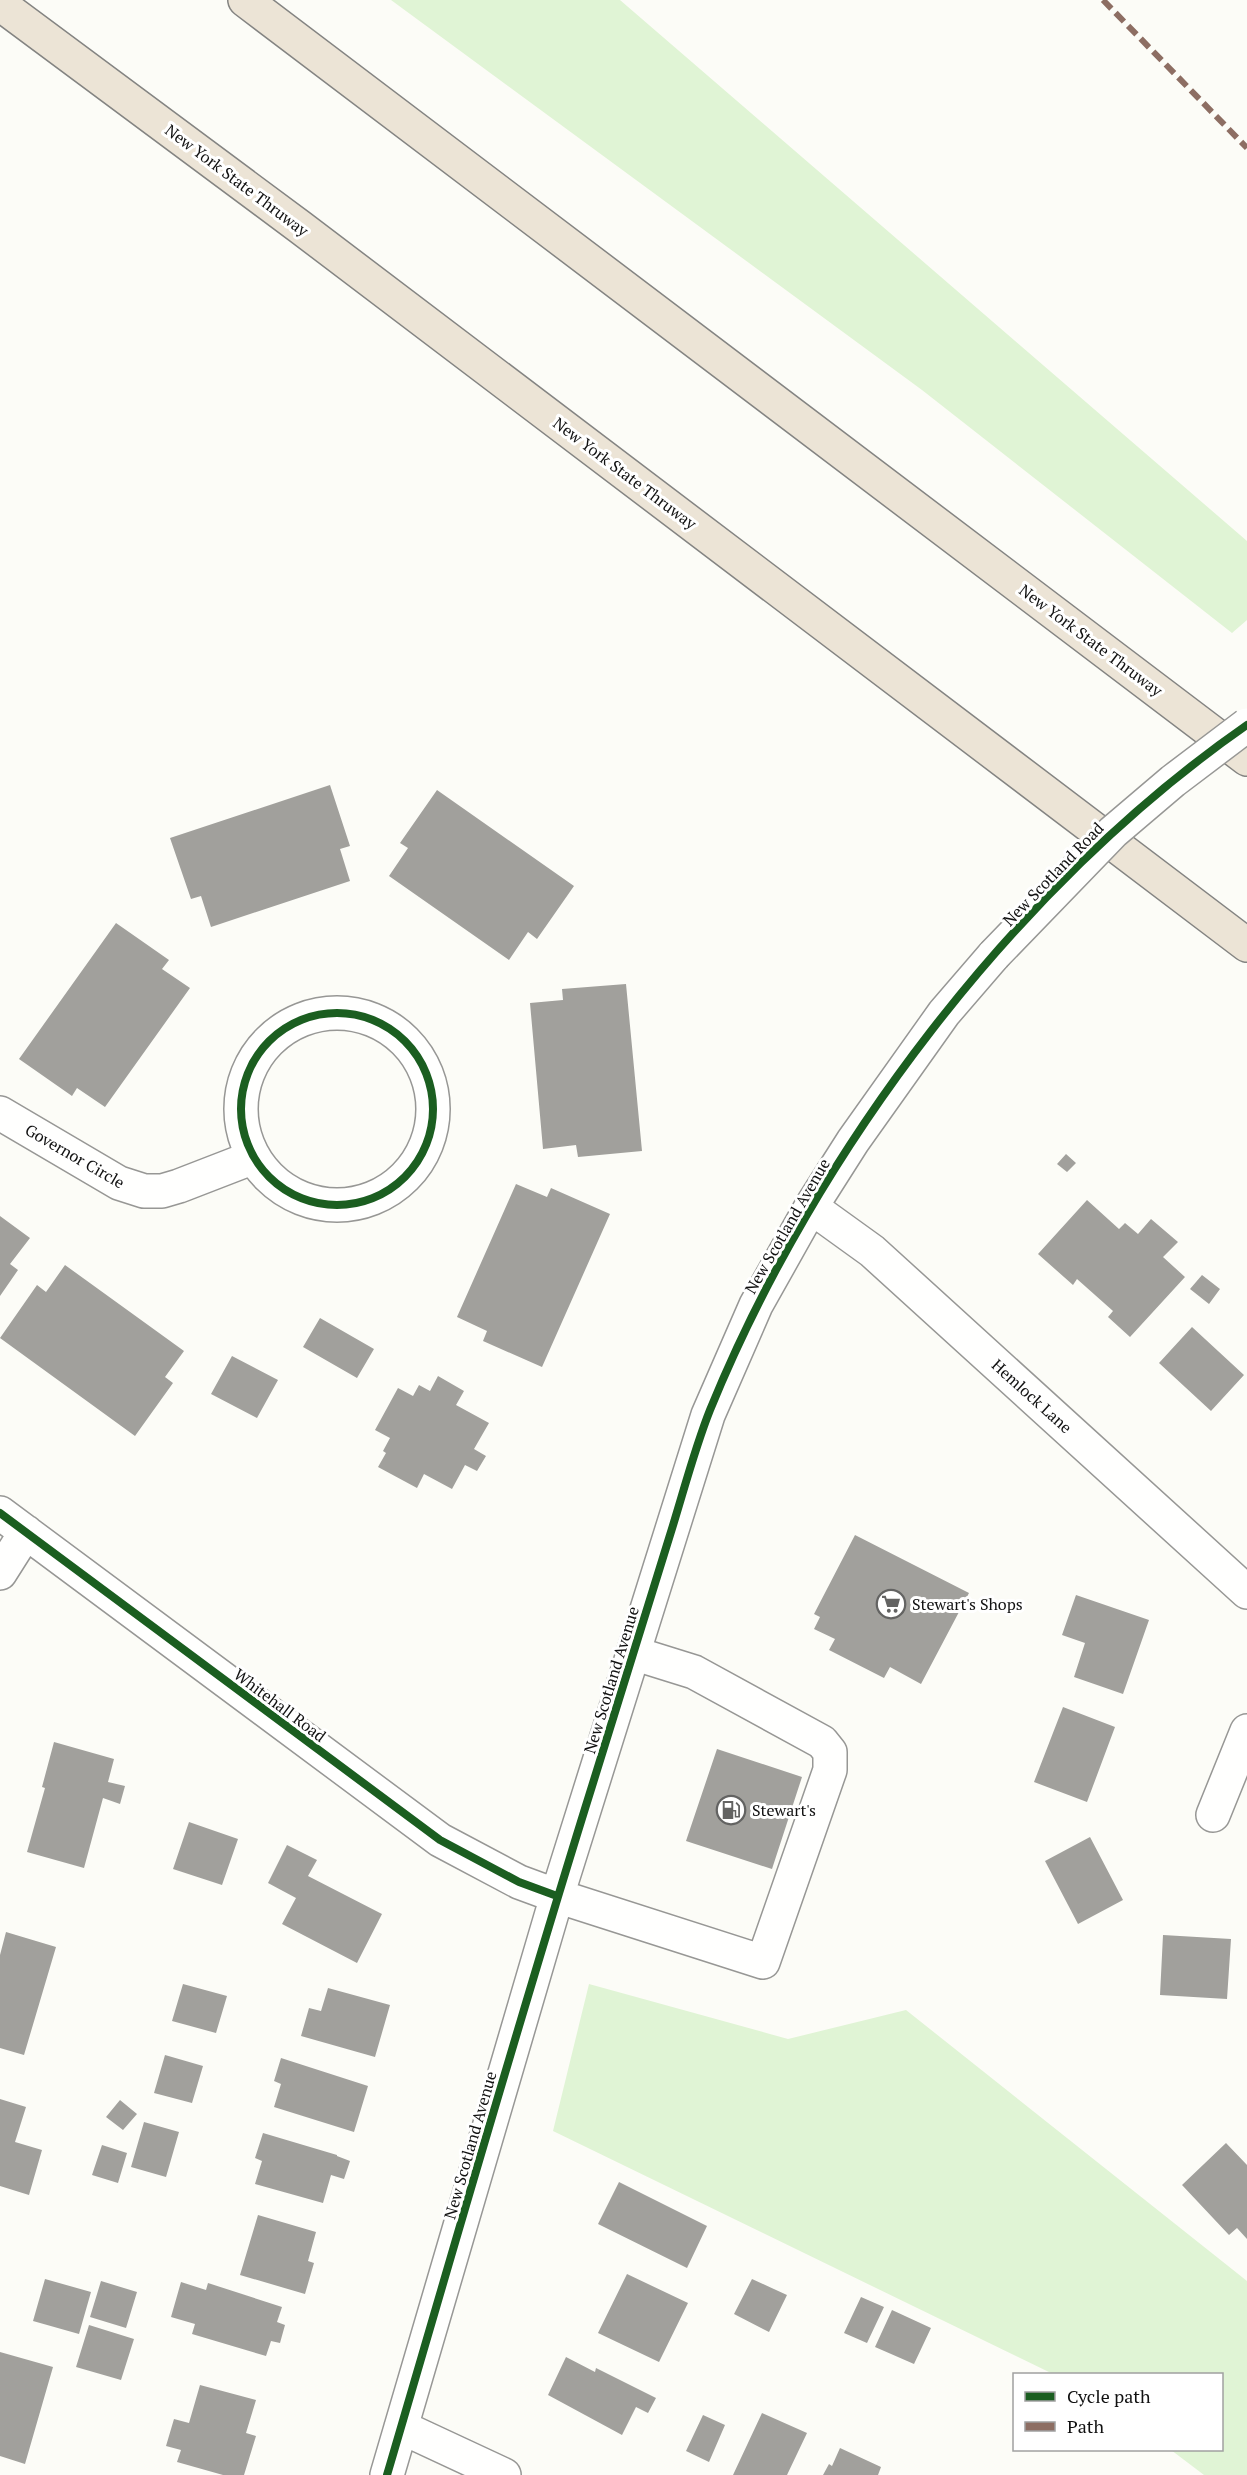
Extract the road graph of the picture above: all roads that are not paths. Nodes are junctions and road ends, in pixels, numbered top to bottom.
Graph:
1 (245, 0) edge
2 (0, 4) edge
3 (1247, 725) edge
4 (1247, 759) edge
5 (1247, 945) edge
6 (994, 955) joint
7 (0, 1113) edge
8 (254, 1158) junction
9 (811, 1207) junction
10 (0, 1513) edge
11 (26, 1532) junction
12 (0, 1573) edge
13 (1247, 1592) edge
14 (633, 1653) junction
15 (1247, 1731) edge
16 (1213, 1815) dead end
17 (557, 1896) junction
18 (401, 2427) junction
19 (387, 2475) edge
20 (504, 2475) edge

1 - 4 highway, New York State Thruway
2 - 5 highway, New York State Thruway
3 - 6 street, New Scotland Road, bridge
6 - 9 street, New Scotland Avenue
7 - 8 street, Governor Circle
8 - 8 street
9 - 13 street, Hemlock Lane
9 - 14 street, New Scotland Avenue
10 - 11 street, Whitehall Road
11 - 12 street
11 - 17 street, Whitehall Road
14 - 17 street, New Scotland Avenue
14 - 17 street, Whitehall Road
15 - 16 street
17 - 18 street, New Scotland Avenue
18 - 19 street, New Scotland Avenue
18 - 20 street

